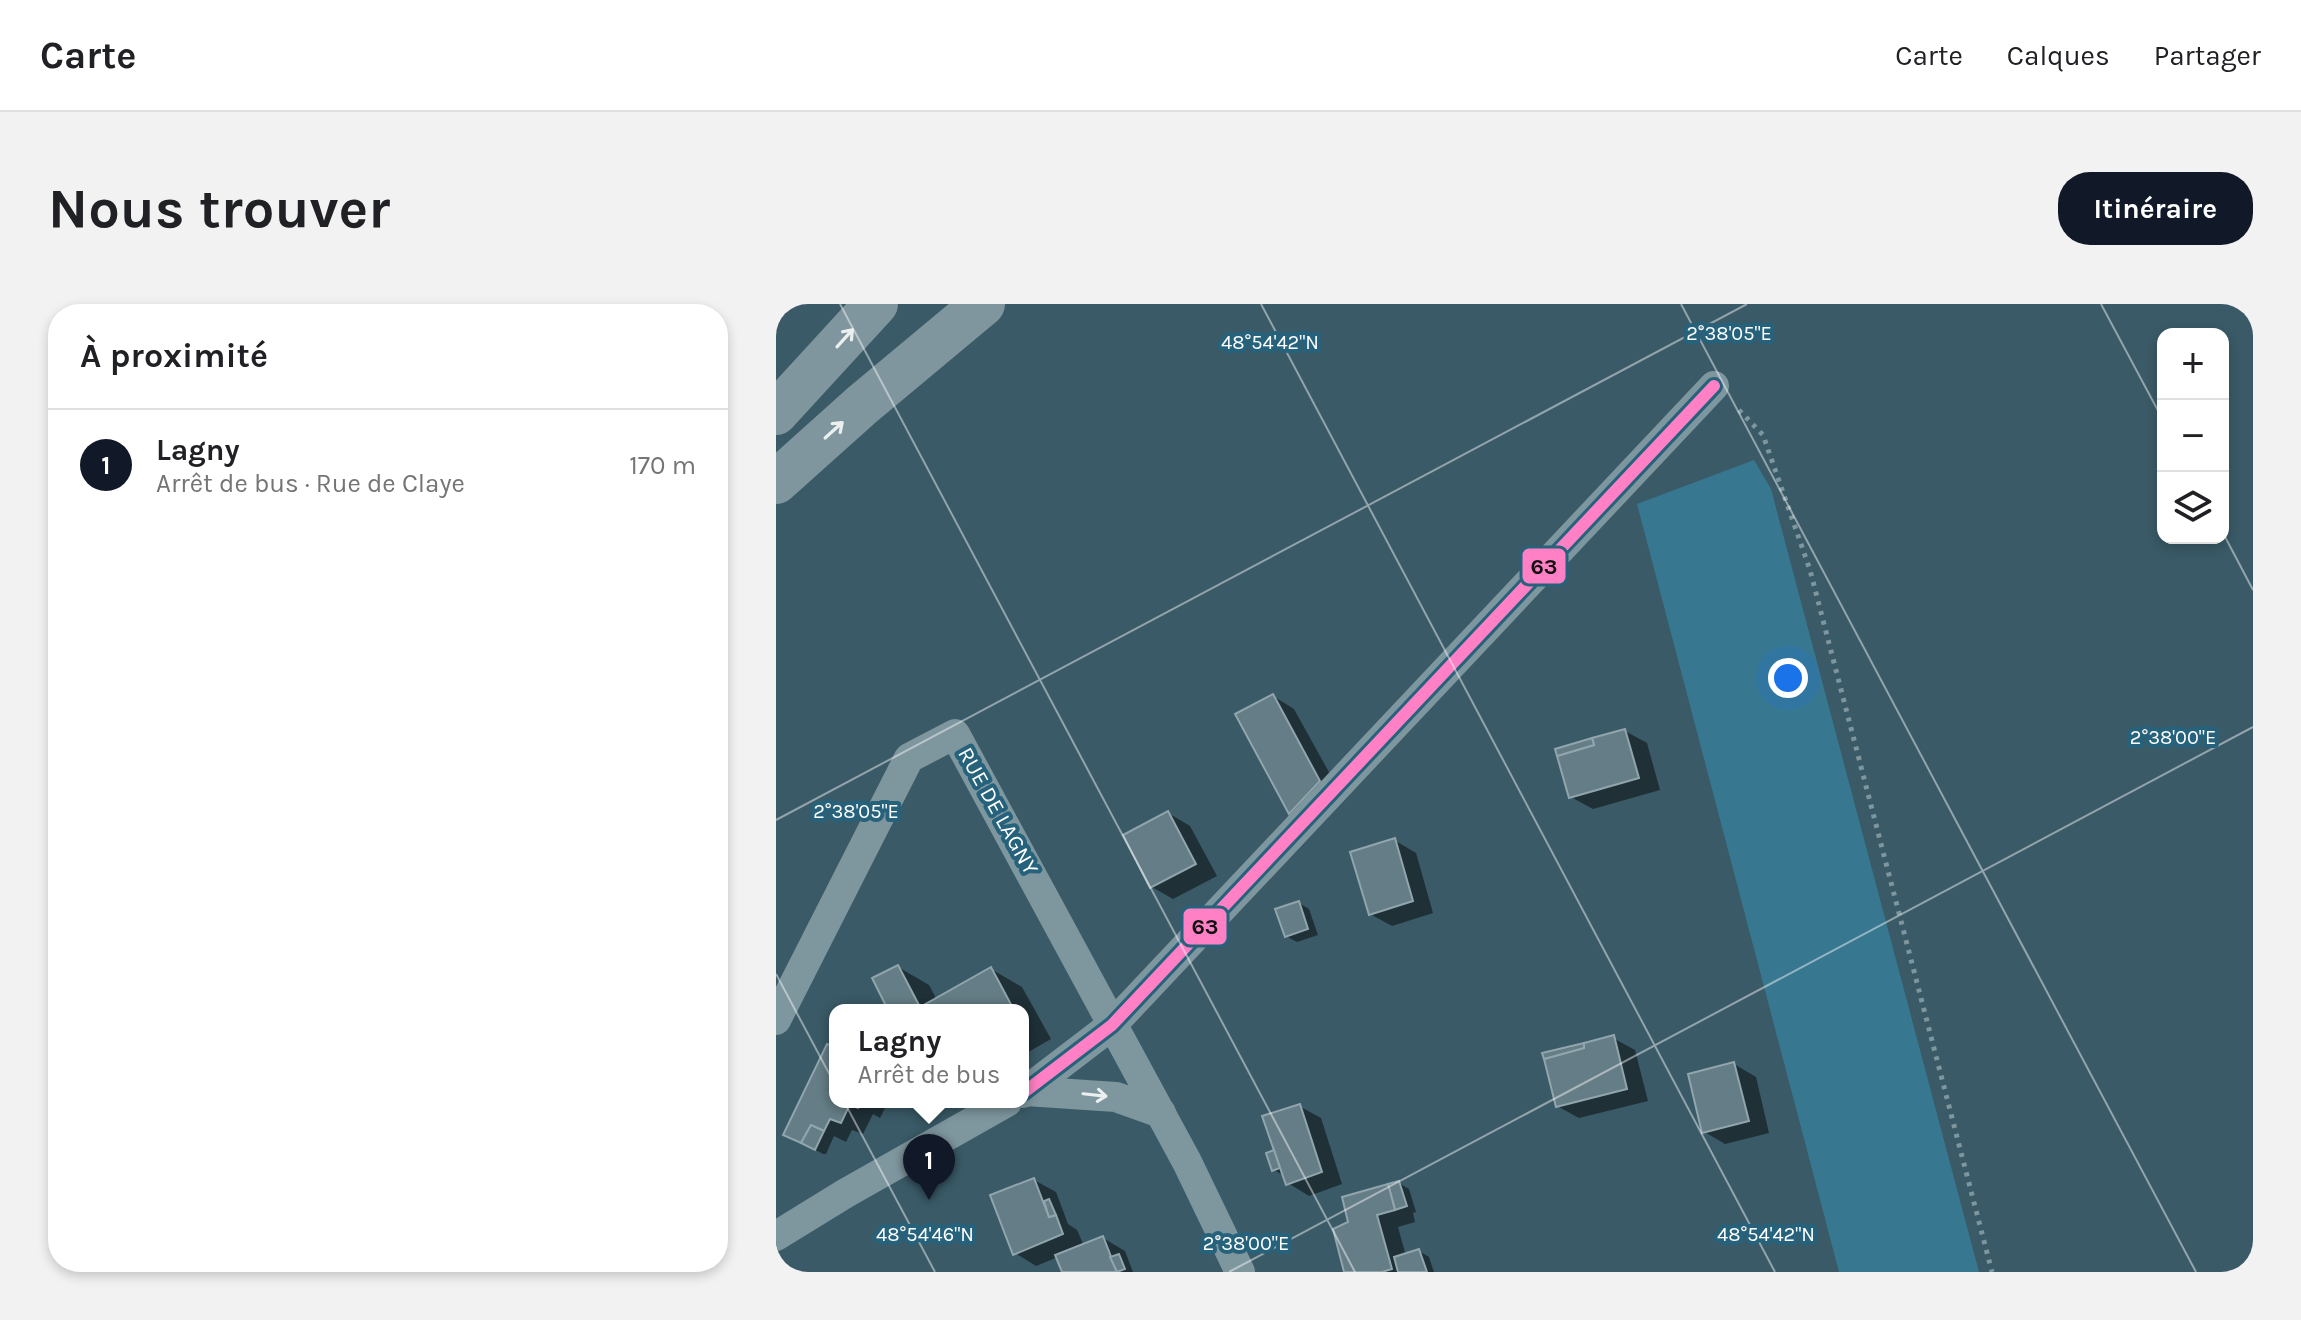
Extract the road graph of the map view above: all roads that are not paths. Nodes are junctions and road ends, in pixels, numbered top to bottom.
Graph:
1 (876, 304) edge
2 (983, 304) edge
3 (1714, 386) road end
4 (776, 413) edge
5 (776, 482) edge
6 (776, 1020) edge
7 (1112, 1025) junction
8 (1029, 1087) edge
9 (1029, 1095) edge
10 (997, 1108) edge
11 (1161, 1113) junction
12 (776, 1236) edge
13 (1240, 1272) edge

4 -> 1 highway
5 -> 2 highway
3 - 7 street
6 - 7 street, RUE DE LAGNY
7 - 8 street
7 - 11 street
9 -> 11 street
10 - 12 street
11 - 13 street

